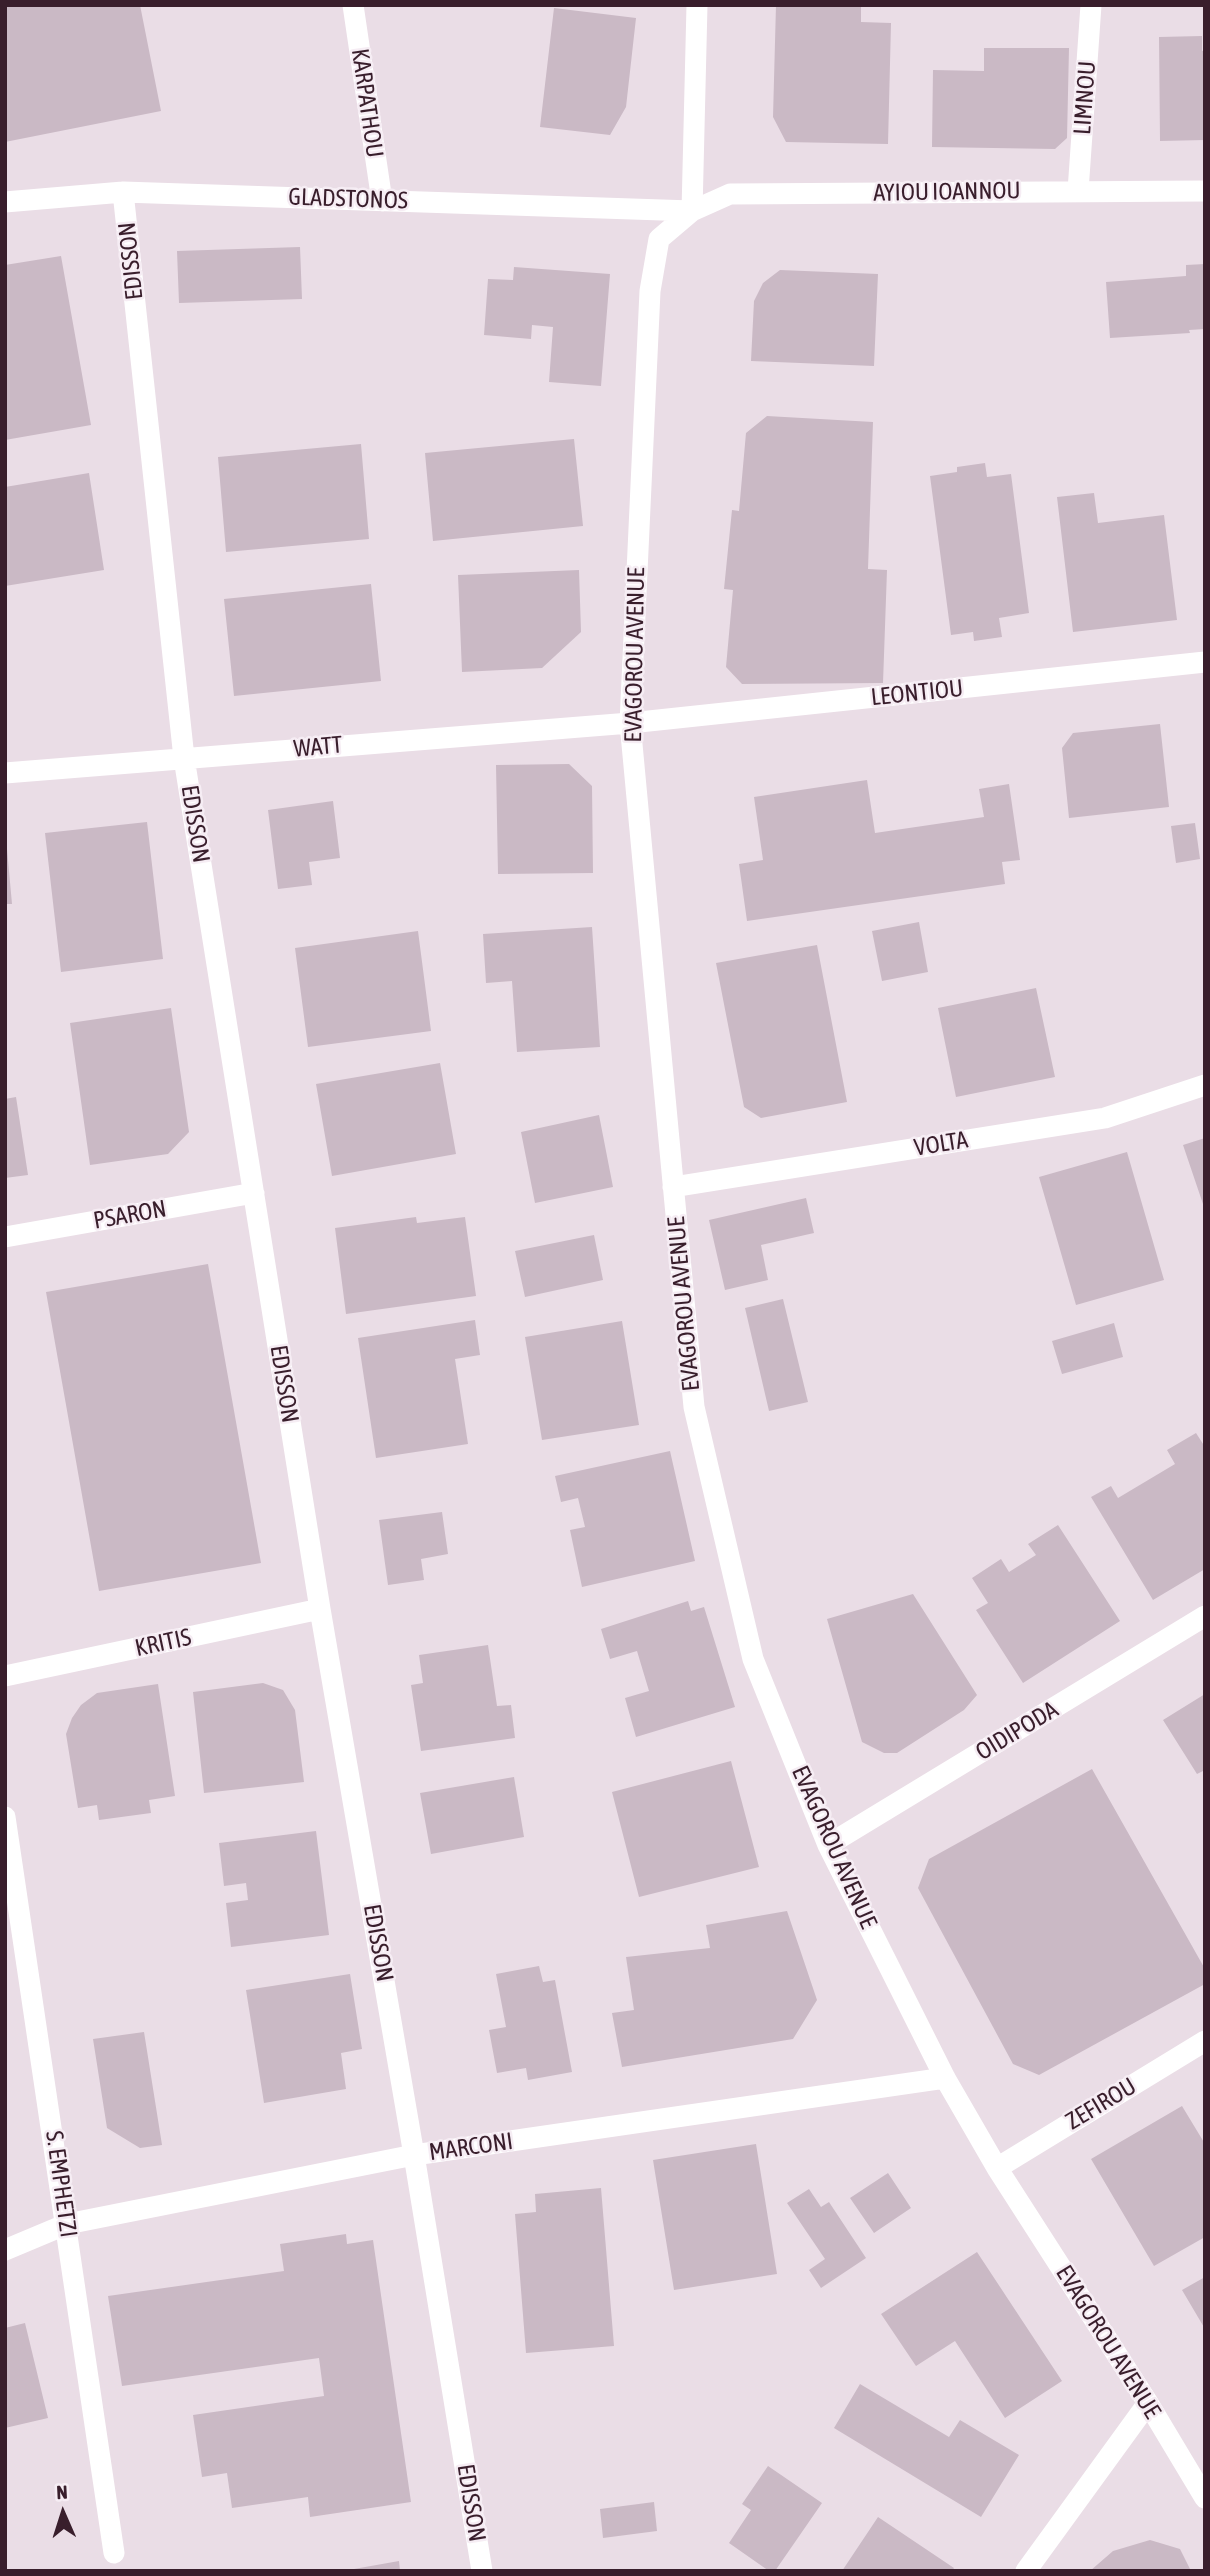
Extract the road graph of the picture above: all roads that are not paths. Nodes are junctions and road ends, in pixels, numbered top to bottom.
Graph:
1 (353, 5) edge
2 (697, 5) edge
3 (1091, 5) edge
4 (1078, 191) junction
5 (1205, 191) edge
6 (123, 192) junction
7 (382, 201) junction
8 (5, 202) edge
9 (692, 211) junction
10 (1205, 662) edge
11 (630, 723) junction
12 (184, 758) junction
13 (5, 773) edge
14 (1205, 1084) edge
15 (673, 1188) junction
16 (254, 1193) junction
17 (5, 1237) edge
18 (320, 1609) junction
19 (1205, 1616) edge
20 (5, 1676) edge
21 (5, 1816) edge
22 (828, 1845) junction
23 (1205, 2041) edge
24 (945, 2078) junction
25 (414, 2155) junction
26 (997, 2168) junction
27 (67, 2224) junction
28 (5, 2250) edge
29 (1148, 2403) junction
30 (1204, 2493) edge
31 (114, 2553) dead end
32 (482, 2571) edge
33 (1026, 2571) edge

1 - 7 street, KARPATHOU
2 - 9 street
3 - 4 street, LIMNOU
4 - 5 street, AYIOU IOANNOU
4 - 9 street, AYIOU IOANNOU
6 - 7 street, GLADSTONOS
6 - 8 street, GLADSTONOS
6 - 12 street, EDISSON
7 - 9 street, GLADSTONOS
9 - 11 street, EVAGOROU AVENUE
10 - 11 street, LEONTIOU
11 - 12 street, WATT
11 - 15 street, EVAGOROU AVENUE
12 - 13 street, WATT
12 - 16 street, EDISSON
14 - 15 street, VOLTA
15 - 22 street, EVAGOROU AVENUE
16 - 17 street, PSARON
16 - 18 street, EDISSON
18 - 20 street, KRITIS
18 - 25 street, EDISSON
19 - 22 street, OIDIPODA
21 - 27 street, S. EMPHETZI
22 - 24 street, EVAGOROU AVENUE
23 - 26 street, ZEFIROU
24 - 25 street, MARCONI
24 - 26 street, EVAGOROU AVENUE
25 - 27 street, MARCONI
25 - 32 street, EDISSON
26 - 29 street, EVAGOROU AVENUE
27 - 28 street, MARCONI
27 - 31 street, S. EMPHETZI
29 - 30 street, EVAGOROU AVENUE
29 - 33 street

